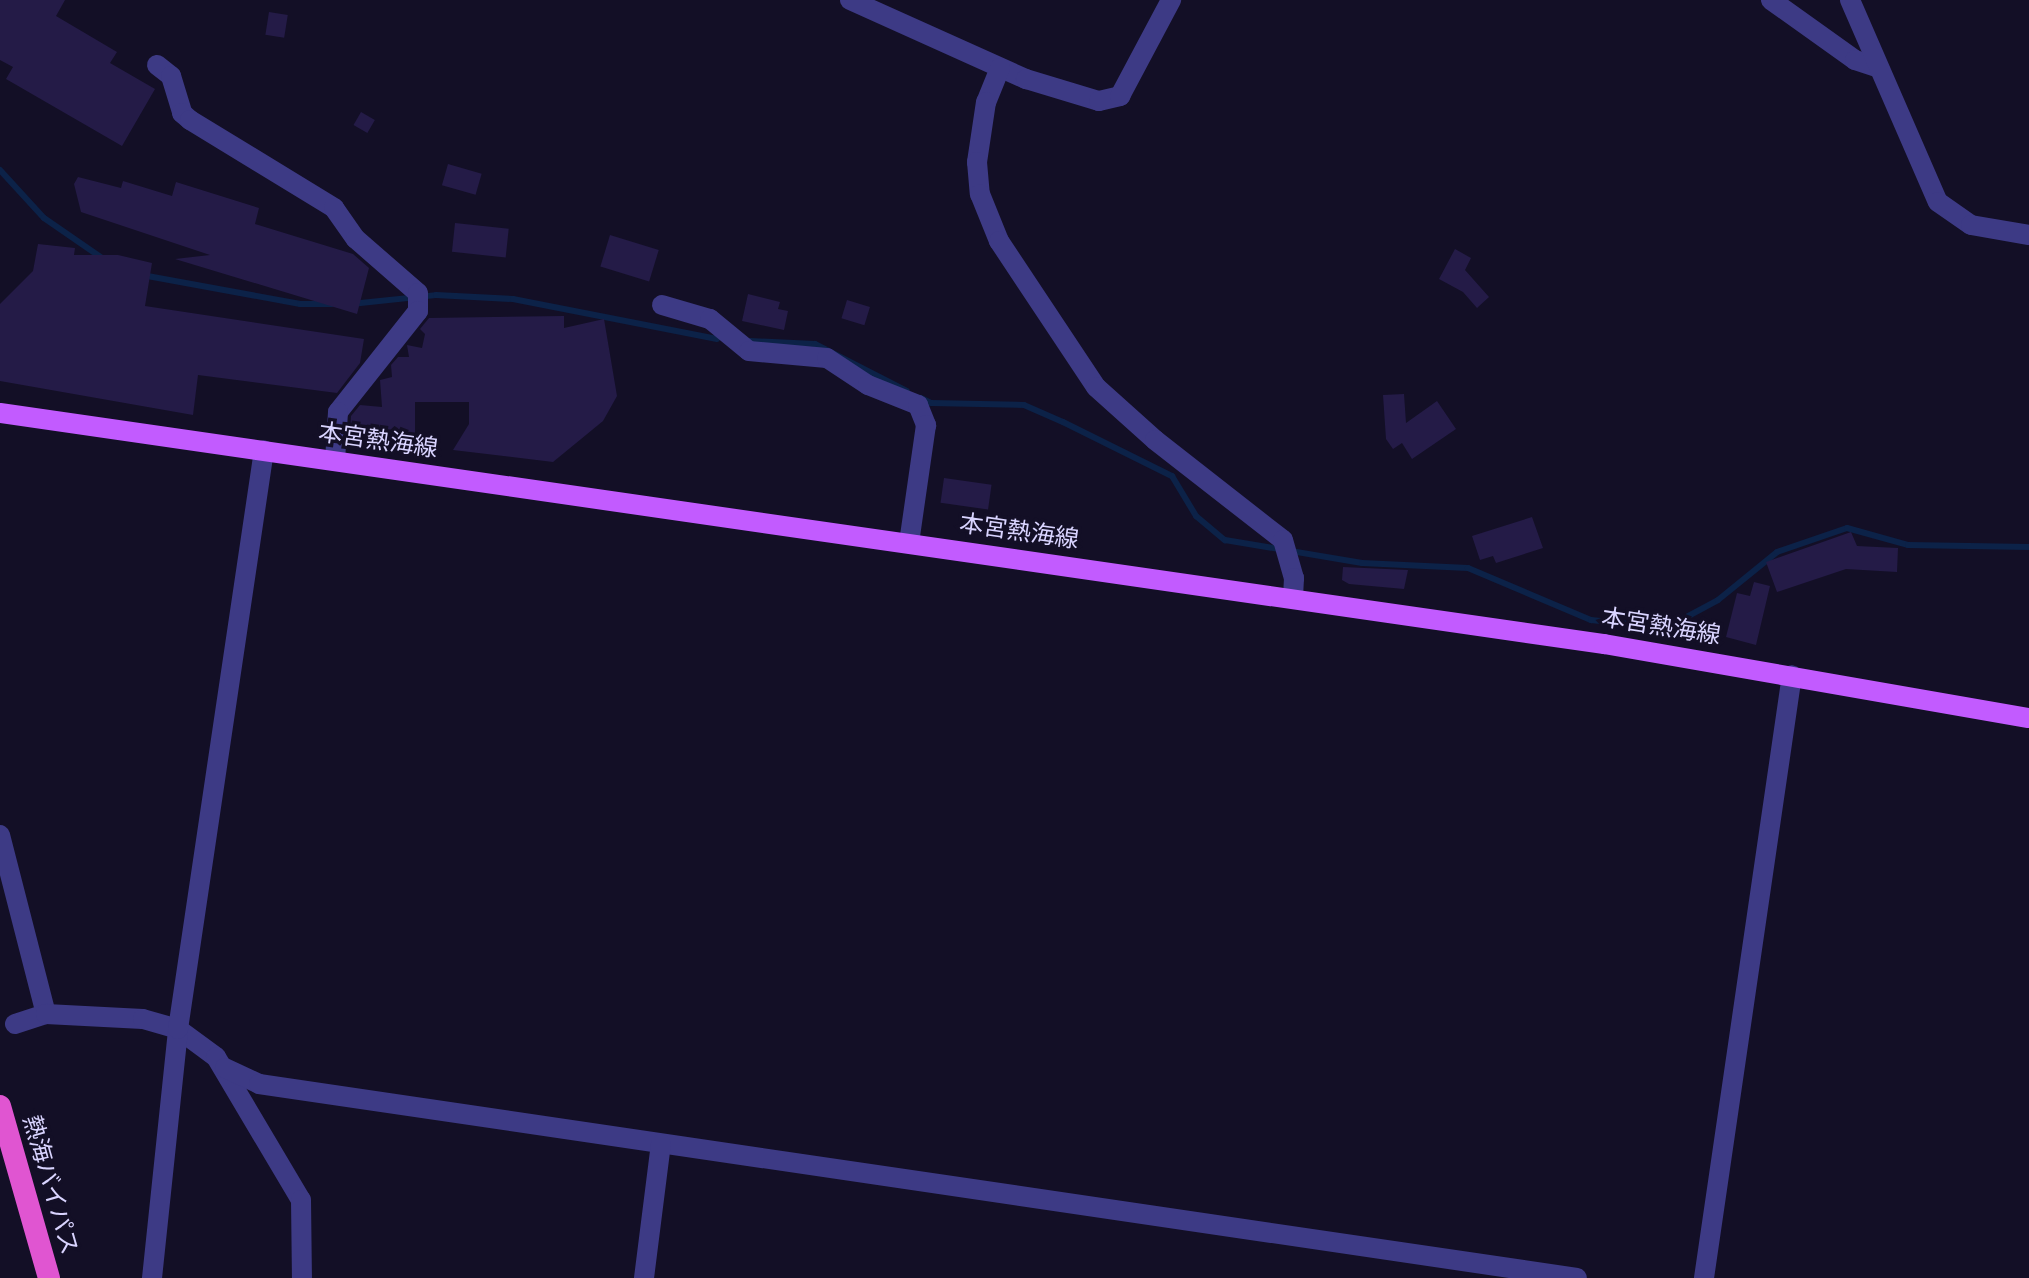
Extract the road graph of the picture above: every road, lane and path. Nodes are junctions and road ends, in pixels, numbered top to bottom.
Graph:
1 (850, 0) edge
2 (1171, 0) edge
3 (1771, 0) edge
4 (1850, 0) edge
5 (157, 65) dead end
6 (1874, 66) junction
7 (1000, 68) junction
8 (2029, 235) edge
9 (662, 305) dead end
10 (0, 413) edge
11 (264, 450) junction
12 (335, 461) junction
13 (909, 543) junction
14 (1293, 598) junction
15 (1792, 675) junction
16 (2029, 718) edge
17 (0, 835) edge
18 (46, 1014) junction
19 (15, 1024) dead end
20 (178, 1029) junction
21 (225, 1068) junction
22 (0, 1106) edge
23 (661, 1144) junction
24 (49, 1278) edge
25 (152, 1278) edge
26 (302, 1278) edge
27 (644, 1278) edge
28 (1577, 1278) edge
29 (1704, 1278) edge

1 - 7 street
2 - 7 street
3 - 6 street
4 - 6 street
5 - 12 street
6 - 8 street
7 - 14 street
9 - 13 street
10 - 11 main road, 本宮熱海線
11 - 12 main road, 本宮熱海線
11 - 20 street
12 - 13 main road, 本宮熱海線
13 - 14 main road, 本宮熱海線
14 - 15 main road, 本宮熱海線
15 - 16 main road, 本宮熱海線
15 - 29 street
17 - 18 street
18 - 19 street
18 - 20 street
20 - 21 street
20 - 25 street
21 - 23 street
21 - 26 street
22 - 24 highway, 熱海バイパス
23 - 27 street
23 - 28 street

